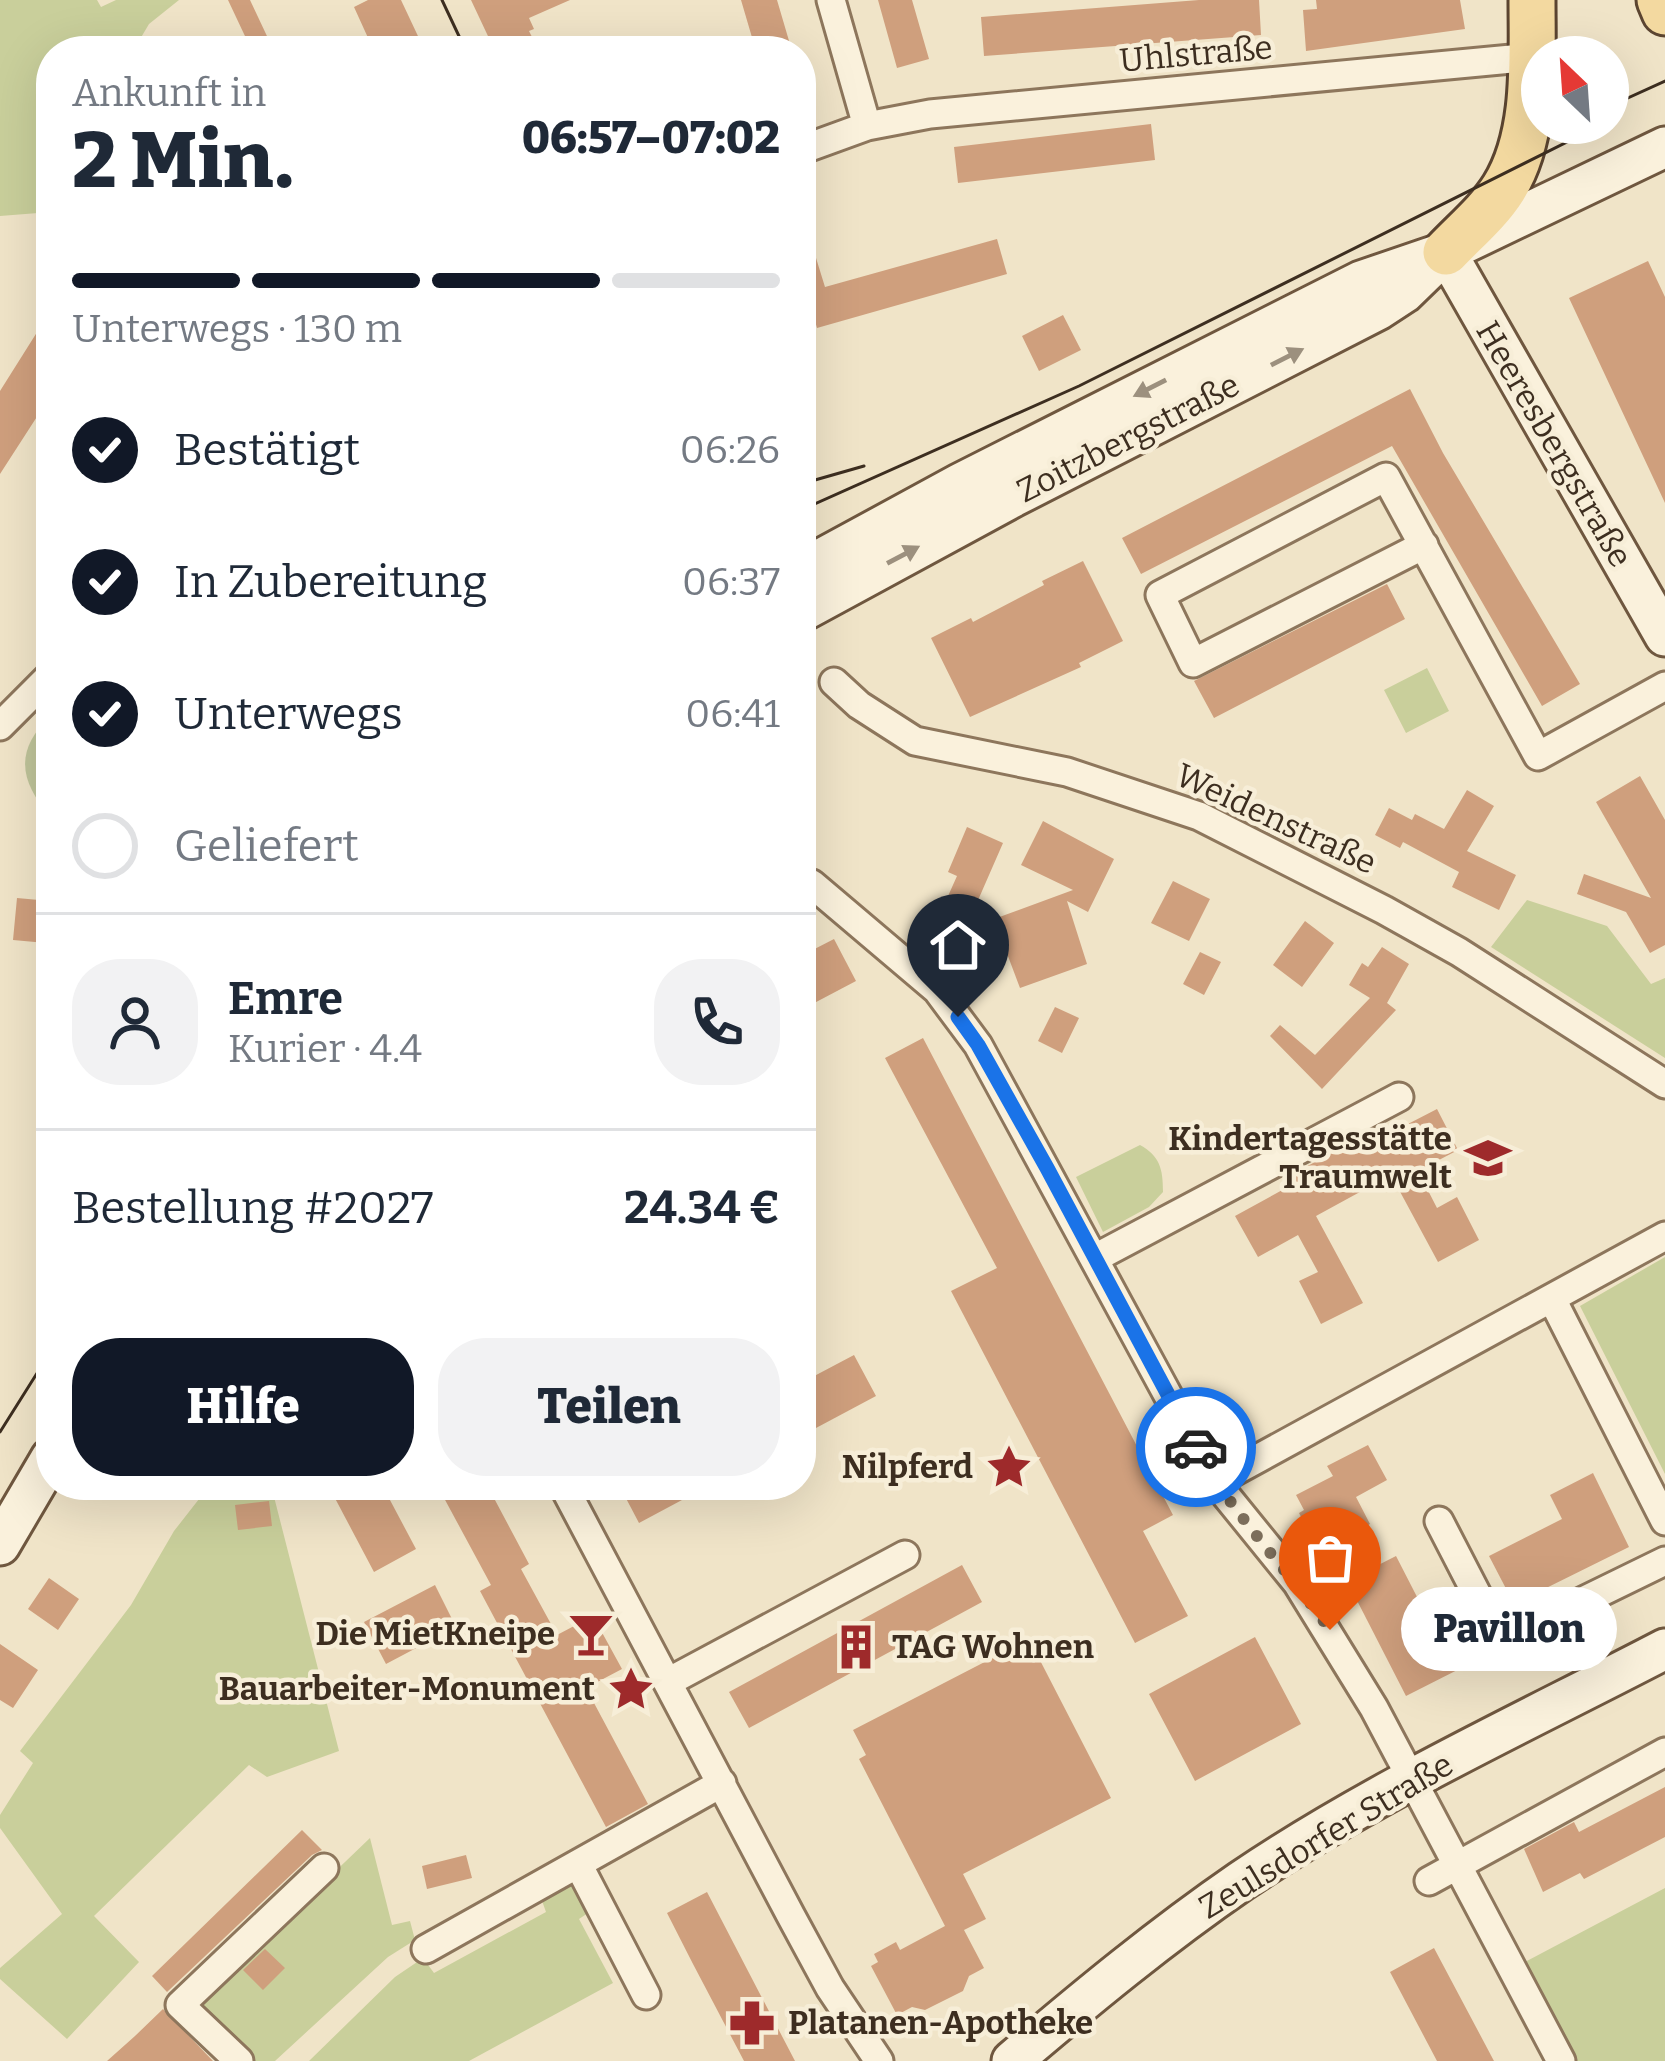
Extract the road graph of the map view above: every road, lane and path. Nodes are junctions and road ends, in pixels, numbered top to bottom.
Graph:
1 (830, 0) edge
2 (1532, 0) edge
3 (1660, 0) edge
4 (1665, 12) edge
5 (1532, 36) edge
6 (1521, 58) edge
7 (866, 126) junction
8 (1521, 143) edge
9 (816, 145) edge
10 (1665, 147) edge
11 (1447, 252) junction
12 (1424, 544) junction
13 (816, 561) edge
14 (816, 603) edge
15 (1665, 636) edge
16 (834, 682) dead end
17 (1665, 686) edge
18 (36, 690) edge
19 (0, 725) edge
20 (816, 887) edge
21 (1665, 1084) edge
22 (1399, 1097) dead end
23 (1665, 1236) edge
24 (1095, 1258) junction
25 (1552, 1299) junction
26 (1215, 1482) junction
27 (36, 1484) edge
28 (573, 1500) edge
29 (1665, 1521) edge
30 (1439, 1522) dead end
31 (0, 1545) edge
32 (905, 1555) dead end
33 (1665, 1561) edge
34 (1665, 1649) edge
35 (668, 1682) junction
36 (1665, 1752) edge
37 (1414, 1779) junction
38 (722, 1783) junction
39 (578, 1864) junction
40 (1458, 1866) junction
41 (324, 1868) dead end
42 (1429, 1881) dead end
43 (427, 1948) dead end
44 (646, 1995) dead end
45 (239, 2061) edge
46 (879, 2061) edge
47 (1012, 2061) edge
48 (1561, 2061) edge

1 - 7 street
2 - 5 main road
3 - 4 main road
6 - 7 street, Uhlstraße
7 - 9 street, Uhlstraße
8 - 11 main road
10 - 11 main road, Zoitzbergstraße
11 -> 13 main road, Zoitzbergstraße
14 -> 11 main road, Zoitzbergstraße
11 - 15 main road, Heeresbergstraße
12 - 12 street
12 - 17 street
16 - 21 street, Weidenstraße
18 - 19 street
20 - 24 street
22 - 24 street
23 - 25 street
24 - 26 street
25 - 26 street
25 - 29 street
26 - 37 street
27 - 31 main road
28 - 35 street
30 - 33 street
32 - 35 street
34 - 37 main road, Zeulsdorfer Straße
35 - 38 street
36 - 40 street
37 - 40 street
37 - 47 main road, Zeulsdorfer Straße
38 - 39 street
38 - 46 street
39 - 43 street
39 - 44 street
40 - 42 street
40 - 48 street
41 - 45 street

